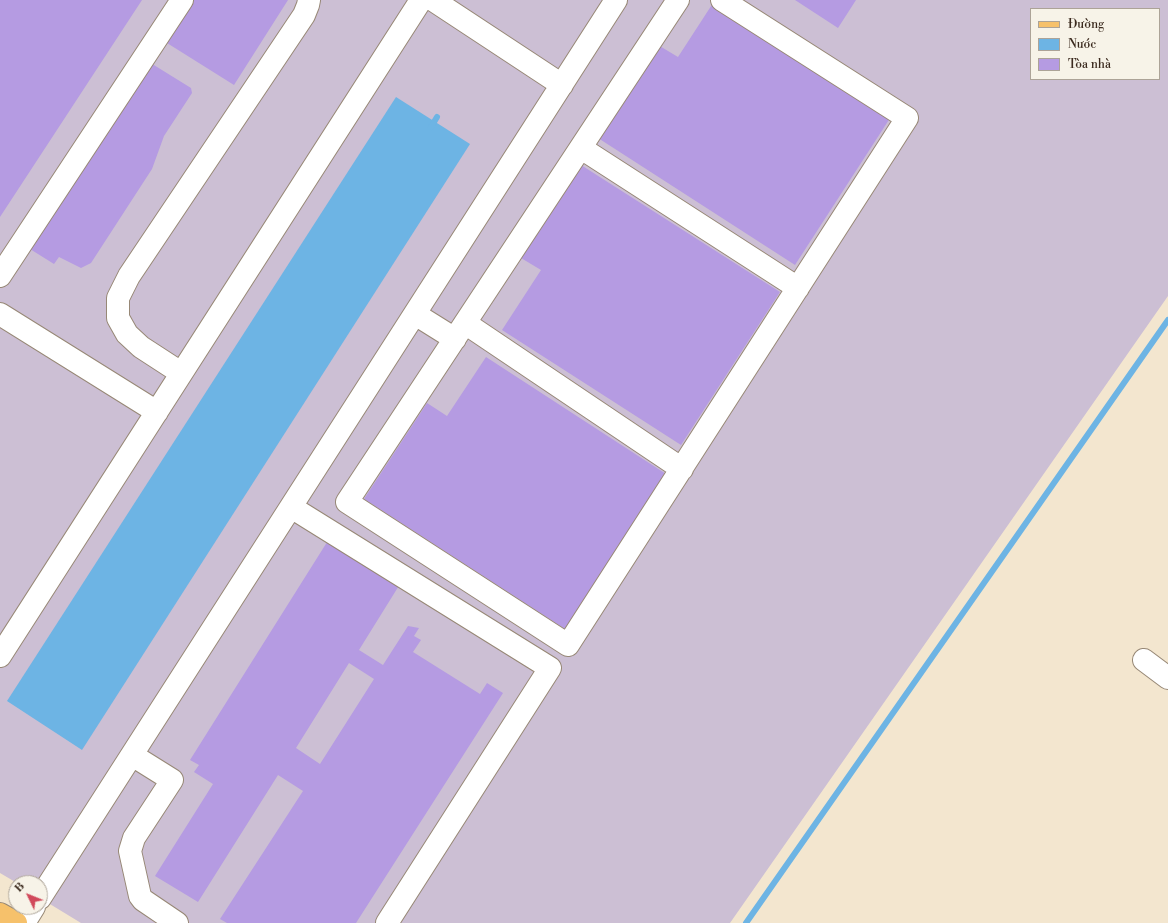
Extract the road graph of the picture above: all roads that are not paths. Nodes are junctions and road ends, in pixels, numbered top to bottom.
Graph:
1 (182, 0) edge
2 (309, 0) edge
3 (421, 0) edge
4 (433, 0) edge
5 (616, 0) edge
6 (678, 0) edge
7 (722, 0) edge
8 (562, 85) junction
9 (581, 148) junction
10 (0, 276) edge
11 (798, 288) junction
12 (0, 314) edge
13 (415, 314) junction
14 (460, 331) junction
15 (182, 373) junction
16 (157, 412) junction
17 (682, 469) junction
18 (291, 506) junction
19 (0, 656) edge
20 (1144, 660) dead end
21 (1168, 678) edge
22 (132, 754) junction
23 (48, 885) edge
24 (0, 914) edge
25 (16, 923) edge
26 (177, 923) edge
27 (387, 923) edge

1 - 10 street
2 - 15 street
3 - 15 street
4 - 8 street
5 - 8 street
6 - 9 street
7 - 11 street
8 - 13 street
9 - 11 street
9 - 14 street
11 - 17 street
12 - 16 street
13 - 14 street
13 - 18 street
14 - 17 street
14 - 17 street
15 - 16 street
16 - 19 street
18 - 22 street
18 - 27 street
20 - 21 street
22 - 23 street
22 - 26 street
24 - 25 main road

